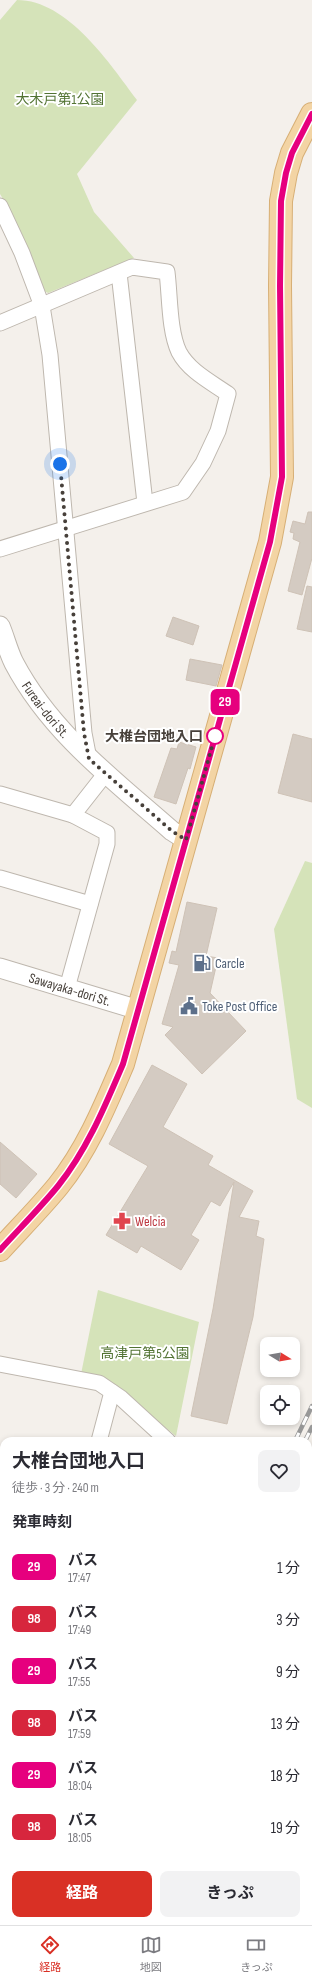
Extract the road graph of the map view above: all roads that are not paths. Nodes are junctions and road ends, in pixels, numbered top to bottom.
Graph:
1 (312, 114) edge
2 (0, 206) edge
3 (119, 273) junction
4 (42, 306) junction
5 (0, 323) edge
6 (145, 503) junction
7 (65, 527) junction
8 (0, 549) edge
9 (0, 626) edge
10 (89, 759) junction
11 (106, 773) junction
12 (0, 794) edge
13 (73, 815) junction
14 (186, 840) junction
15 (0, 878) edge
16 (90, 904) junction
17 (0, 968) edge
18 (67, 988) junction
19 (140, 1010) junction
20 (0, 1250) edge
21 (0, 1364) edge
22 (112, 1392) junction
23 (100, 1437) edge
24 (163, 1437) edge

1 - 14 main road
2 - 4 street
3 - 4 street
3 - 6 street
3 - 6 street
4 - 5 street
4 - 7 street
6 - 7 street
7 - 8 street
7 - 10 street
9 - 10 street, Fureai-dori St.
10 - 11 street, Fureai-dori St.
11 - 13 street
11 - 14 street, Fureai-dori St.
12 - 13 street
13 - 16 street
14 - 19 main road
15 - 16 street
16 - 18 street
17 - 18 street, Sawayaka-dori St.
18 - 19 street, Sawayaka-dori St.
19 - 20 main road
21 - 22 street
22 - 23 street
22 - 24 street

